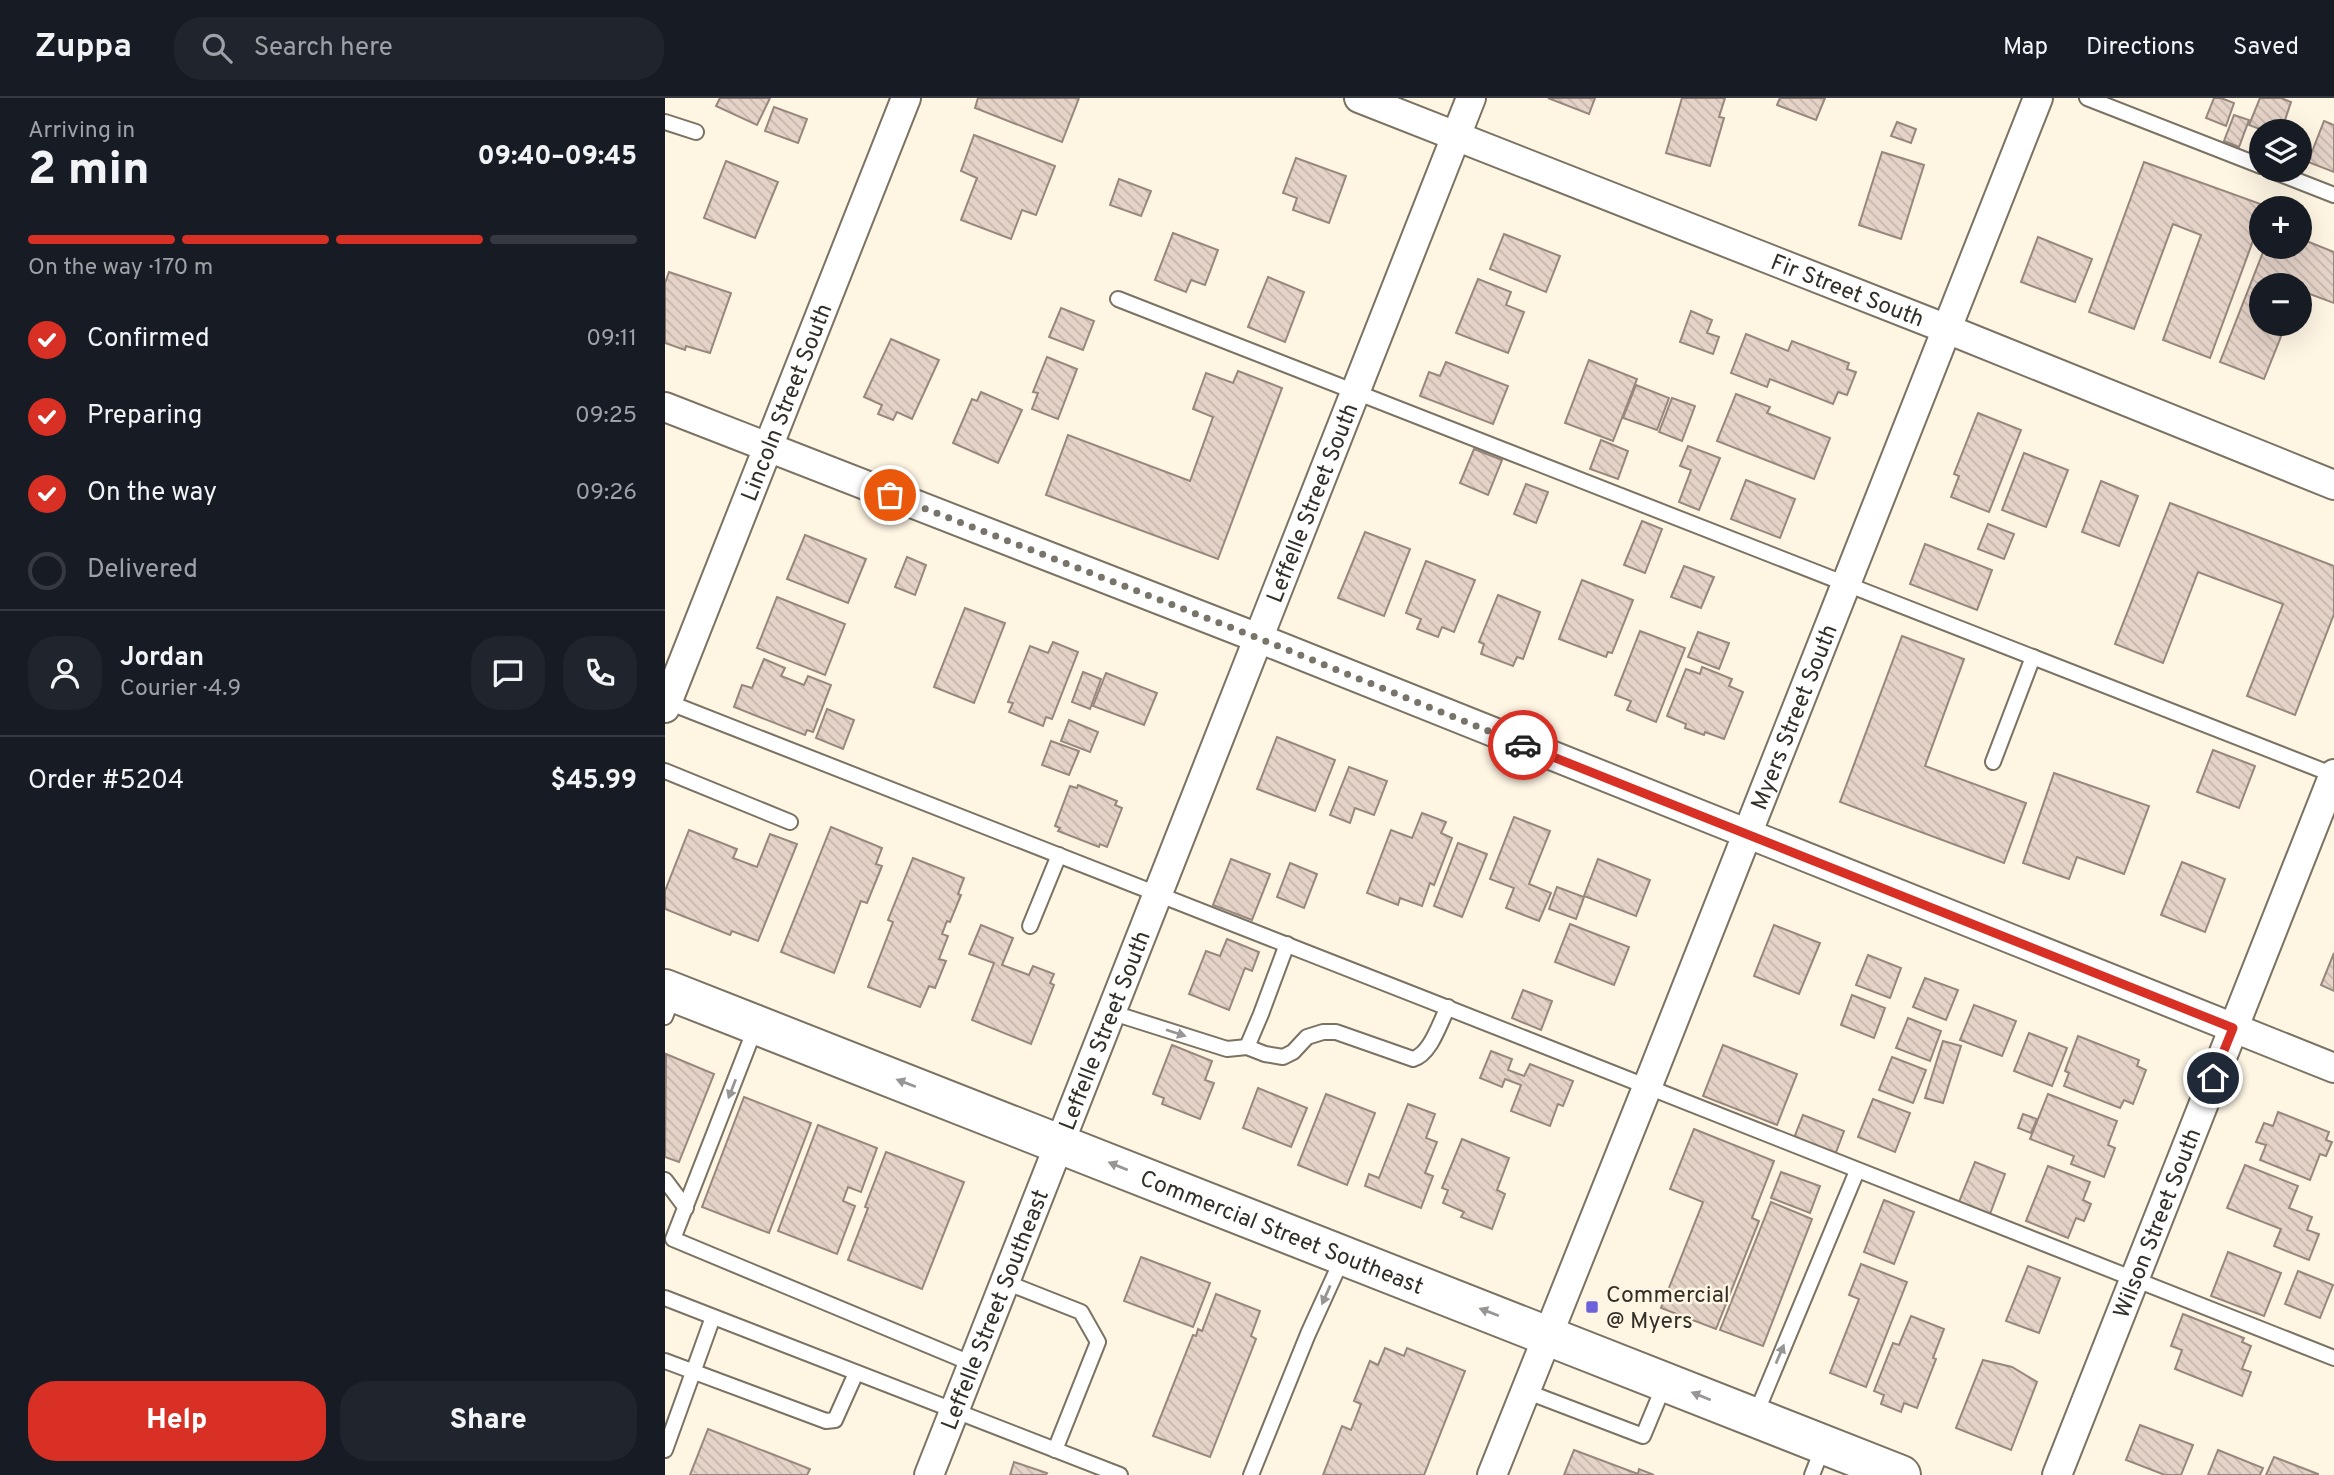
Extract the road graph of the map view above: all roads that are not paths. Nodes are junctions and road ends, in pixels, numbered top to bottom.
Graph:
1 (906, 98) edge
2 (1359, 98) edge
3 (1471, 98) edge
4 (2038, 98) edge
5 (2087, 98) edge
6 (665, 122) edge
7 (696, 132) dead end
8 (1455, 136) junction
9 (2249, 161) edge
10 (2301, 182) edge
11 (2334, 195) edge
12 (1118, 299) dead end
13 (1947, 329) junction
14 (1355, 391) junction
15 (665, 407) edge
16 (768, 447) junction
17 (2334, 485) edge
18 (1846, 584) junction
19 (1258, 638) junction
20 (2033, 657) junction
21 (666, 704) edge
22 (1993, 762) dead end
23 (665, 771) edge
24 (2334, 774) edge
25 (790, 822) dead end
26 (1747, 835) junction
27 (1059, 855) junction
28 (1157, 892) junction
29 (1030, 926) dead end
30 (1287, 944) junction
31 (668, 999) edge
32 (1448, 1007) junction
33 (1111, 1012) junction
34 (757, 1025) junction
35 (2233, 1028) junction
36 (1247, 1047) junction
37 (2334, 1068) edge
38 (1648, 1085) junction
39 (1059, 1143) junction
40 (1857, 1171) junction
41 (665, 1180) edge
42 (685, 1208) junction
43 (1344, 1255) junction
44 (2134, 1279) junction
45 (1005, 1282) junction
46 (665, 1298) edge
47 (713, 1317) junction
48 (1547, 1335) junction
49 (2334, 1359) edge
50 (665, 1361) edge
51 (973, 1364) junction
52 (694, 1372) junction
53 (856, 1373) junction
54 (1666, 1382) junction
55 (1525, 1391) junction
56 (955, 1410) junction
57 (1754, 1417) junction
58 (665, 1450) edge
59 (1055, 1450) junction
60 (1818, 1460) edge
61 (929, 1475) edge
62 (1120, 1475) edge
63 (1251, 1475) edge
64 (1492, 1475) edge
65 (1901, 1475) edge
66 (2057, 1475) edge

1 - 16 street, Lincoln Street South
2 - 8 street, Fir Street South
3 - 8 street, Leffelle Street South
4 - 13 street, Myers Street South
5 - 9 lane
6 - 7 lane
8 - 13 street, Fir Street South
8 - 14 street, Leffelle Street South
10 - 11 lane
12 - 14 lane
13 - 17 street, Fir Street South
13 - 18 street, Myers Street South
14 - 18 lane
14 - 19 street, Leffelle Street South
15 - 16 street
16 - 19 street
16 - 21 street, Lincoln Street South
18 - 20 lane
18 - 26 street, Myers Street South
19 - 26 street
19 - 28 street, Leffelle Street South
20 - 22 lane
20 - 24 lane
21 - 27 lane
23 - 25 lane
24 - 35 street, Wilson Street South
26 - 35 street
26 - 38 street, Myers Street South
27 - 28 lane
27 - 29 lane
28 - 30 lane
28 - 33 street, Leffelle Street South
30 - 32 lane
30 - 36 lane
31 - 34 main road, Commercial Street Southeast
32 - 36 lane
32 - 38 lane
33 -> 36 lane
33 - 39 street, Leffelle Street South
39 -> 34 main road, Commercial Street Southeast
34 -> 42 lane
35 - 37 street
35 - 44 street, Wilson Street South
38 - 40 lane
38 - 48 street, Myers Street South
43 -> 39 main road, Commercial Street Southeast
39 - 45 street, Leffelle Street Southeast
40 - 44 lane
57 -> 40 lane
41 - 42 lane
42 - 51 lane
48 -> 43 main road, Commercial Street Southeast
43 -> 63 lane
44 - 49 lane
44 - 66 street, Wilson Street South
45 - 51 street, Leffelle Street Southeast
45 - 59 lane
46 - 47 lane
47 - 52 lane
47 - 53 lane
48 - 54 main road, Commercial Street Southeast
48 - 55 street, Myers Street South
50 - 52 lane
51 - 56 street, Leffelle Street Southeast
52 - 53 lane
52 - 58 lane
53 - 56 lane
54 - 55 lane
57 -> 54 main road, Commercial Street Southeast
55 - 64 street, Myers Street South
56 - 59 lane
56 - 61 street, Leffelle Street Southeast
57 - 60 main road, Commercial Street Southeast
59 - 62 lane
60 - 65 main road, Commercial Street Southeast

